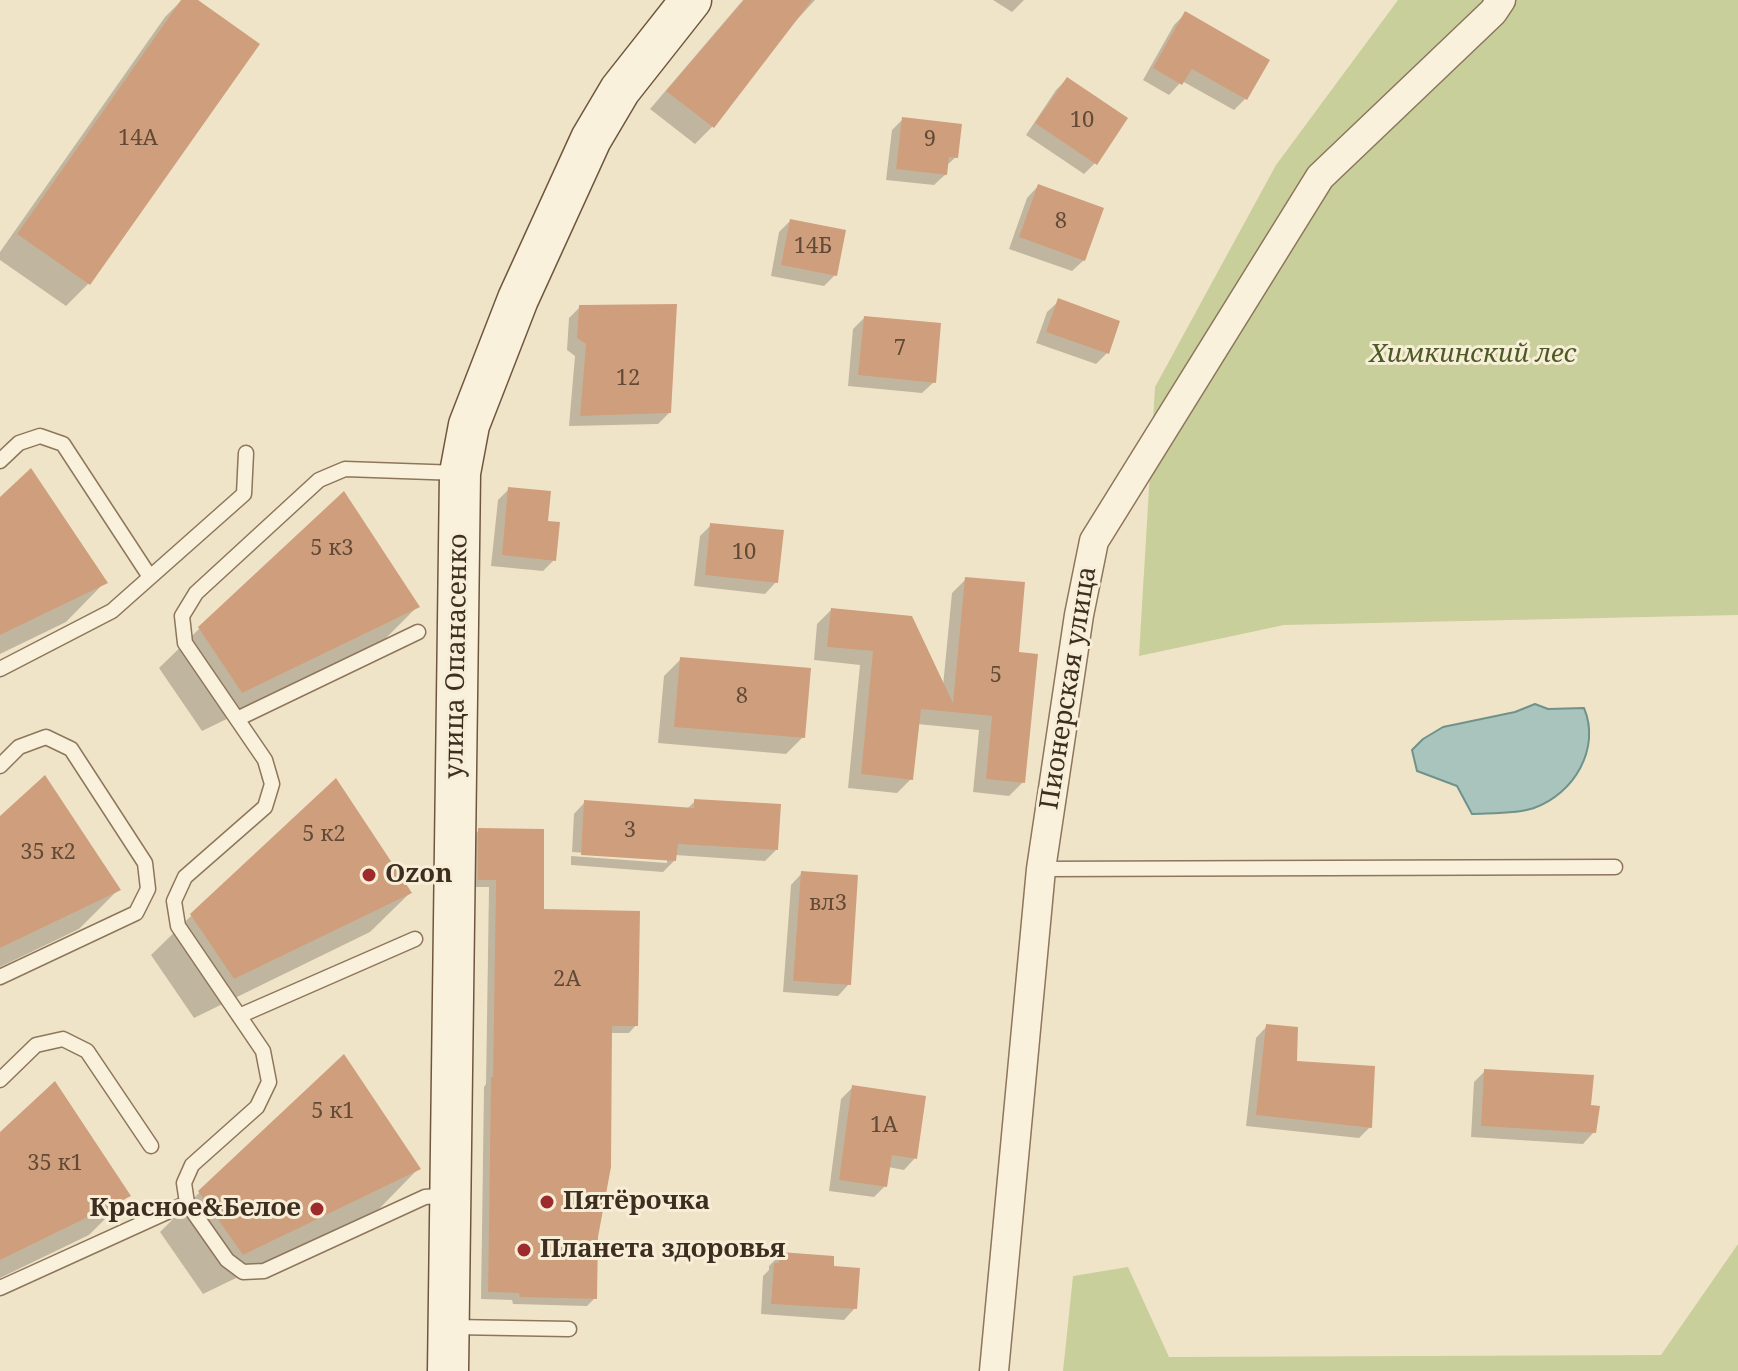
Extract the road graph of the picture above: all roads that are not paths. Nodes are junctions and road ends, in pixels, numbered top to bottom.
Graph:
1 (691, 0) edge
2 (1501, 0) edge
3 (246, 453) dead end
4 (0, 461) edge
5 (460, 473) junction
6 (150, 577) junction
7 (418, 632) dead end
8 (0, 669) edge
9 (237, 719) junction
10 (0, 766) edge
11 (1615, 867) dead end
12 (1041, 869) junction
13 (415, 939) dead end
14 (0, 977) edge
15 (239, 1016) junction
16 (0, 1080) edge
17 (151, 1146) dead end
18 (450, 1195) junction
19 (187, 1203) junction
20 (0, 1288) edge
21 (569, 1329) dead end
22 (445, 1344) edge
23 (994, 1371) edge

1 - 5 street, улица Опанасенко
2 - 12 street, Пионерская улица
3 - 6 lane
4 - 6 lane
5 - 9 lane
5 - 18 street, улица Опанасенко
6 - 8 lane
7 - 9 lane
9 - 15 lane
10 - 14 lane
11 - 12 lane
12 - 23 street, Пионерская улица
13 - 15 lane
15 - 19 lane
16 - 17 lane
18 - 19 lane
18 - 22 street, улица Опанасенко
19 - 20 lane
21 - 22 lane

